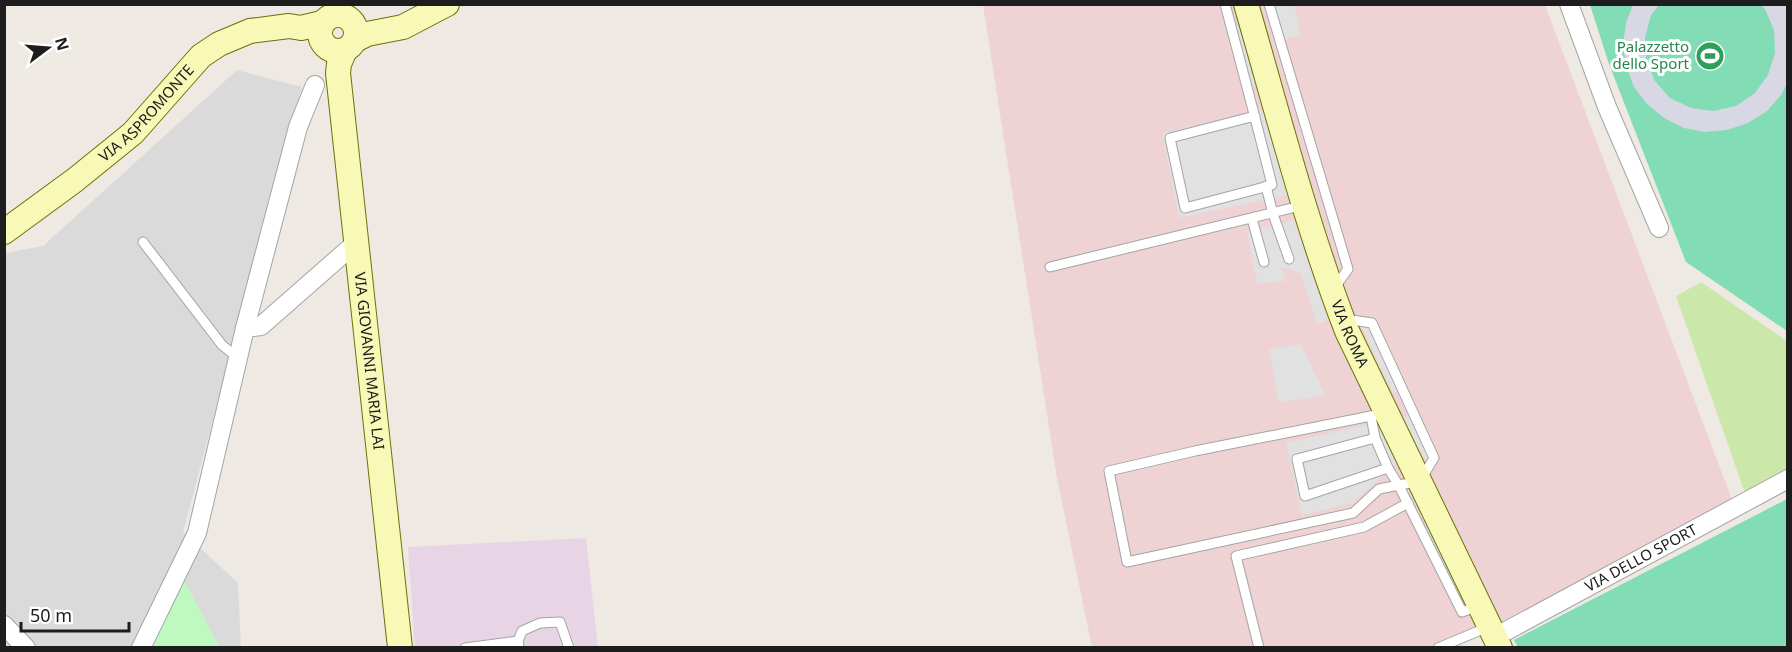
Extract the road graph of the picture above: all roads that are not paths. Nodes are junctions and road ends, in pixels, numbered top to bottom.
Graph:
1 (447, 4) edge
2 (1224, 4) edge
3 (1569, 4) edge
4 (1248, 12) edge
5 (337, 27) edge
6 (315, 85) dead end
7 (1261, 95) junction
8 (1255, 116) junction
9 (1266, 186) junction
10 (1304, 205) junction
11 (1273, 214) junction
12 (1252, 219) junction
13 (1659, 228) dead end
14 (4, 232) edge
15 (143, 242) dead end
16 (356, 246) junction
17 (1289, 259) dead end
18 (1264, 262) dead end
19 (1050, 267) dead end
20 (1332, 292) junction
21 (1342, 319) junction
22 (245, 328) junction
23 (238, 358) junction
24 (1379, 414) junction
25 (1375, 438) junction
26 (1388, 468) junction
27 (1788, 479) edge
28 (1410, 484) junction
29 (1408, 503) junction
30 (1425, 515) junction
31 (4, 625) edge
32 (1491, 629) edge
33 (519, 644) edge
34 (26, 648) edge
35 (141, 648) edge
36 (399, 648) edge
37 (465, 648) edge
38 (569, 648) edge
39 (1259, 648) edge
40 (1438, 648) edge

1 - 5 main road, VIA ASPROMONTE
2 - 4 lane
3 - 13 street
4 - 7 main road, VIA ROMA
4 - 20 lane
5 - 14 main road, VIA ASPROMONTE
5 - 16 main road, VIA GIOVANNI MARIA LAI
6 - 22 street
7 - 8 lane
7 - 10 main road, VIA ROMA
8 - 9 lane
8 - 9 lane
9 - 11 lane
10 - 11 lane
10 - 20 main road, VIA ROMA
11 - 12 lane
11 - 17 lane
12 - 18 lane
12 - 19 lane
15 - 23 lane
16 - 22 street
16 - 36 main road, VIA GIOVANNI MARIA LAI
20 - 21 main road, VIA ROMA
21 - 24 main road, VIA ROMA
21 - 28 lane
22 - 23 street
23 - 35 street
24 - 25 lane
24 - 28 main road, VIA ROMA
24 - 28 lane
25 - 26 lane
25 - 26 lane
26 - 28 lane
27 - 32 street, VIA DELLO SPORT
28 - 29 lane
28 - 30 main road, VIA ROMA
29 - 30 lane
29 - 39 lane
30 - 32 main road, VIA ROMA
31 - 34 street
32 - 40 lane
33 - 37 lane
33 - 38 lane

